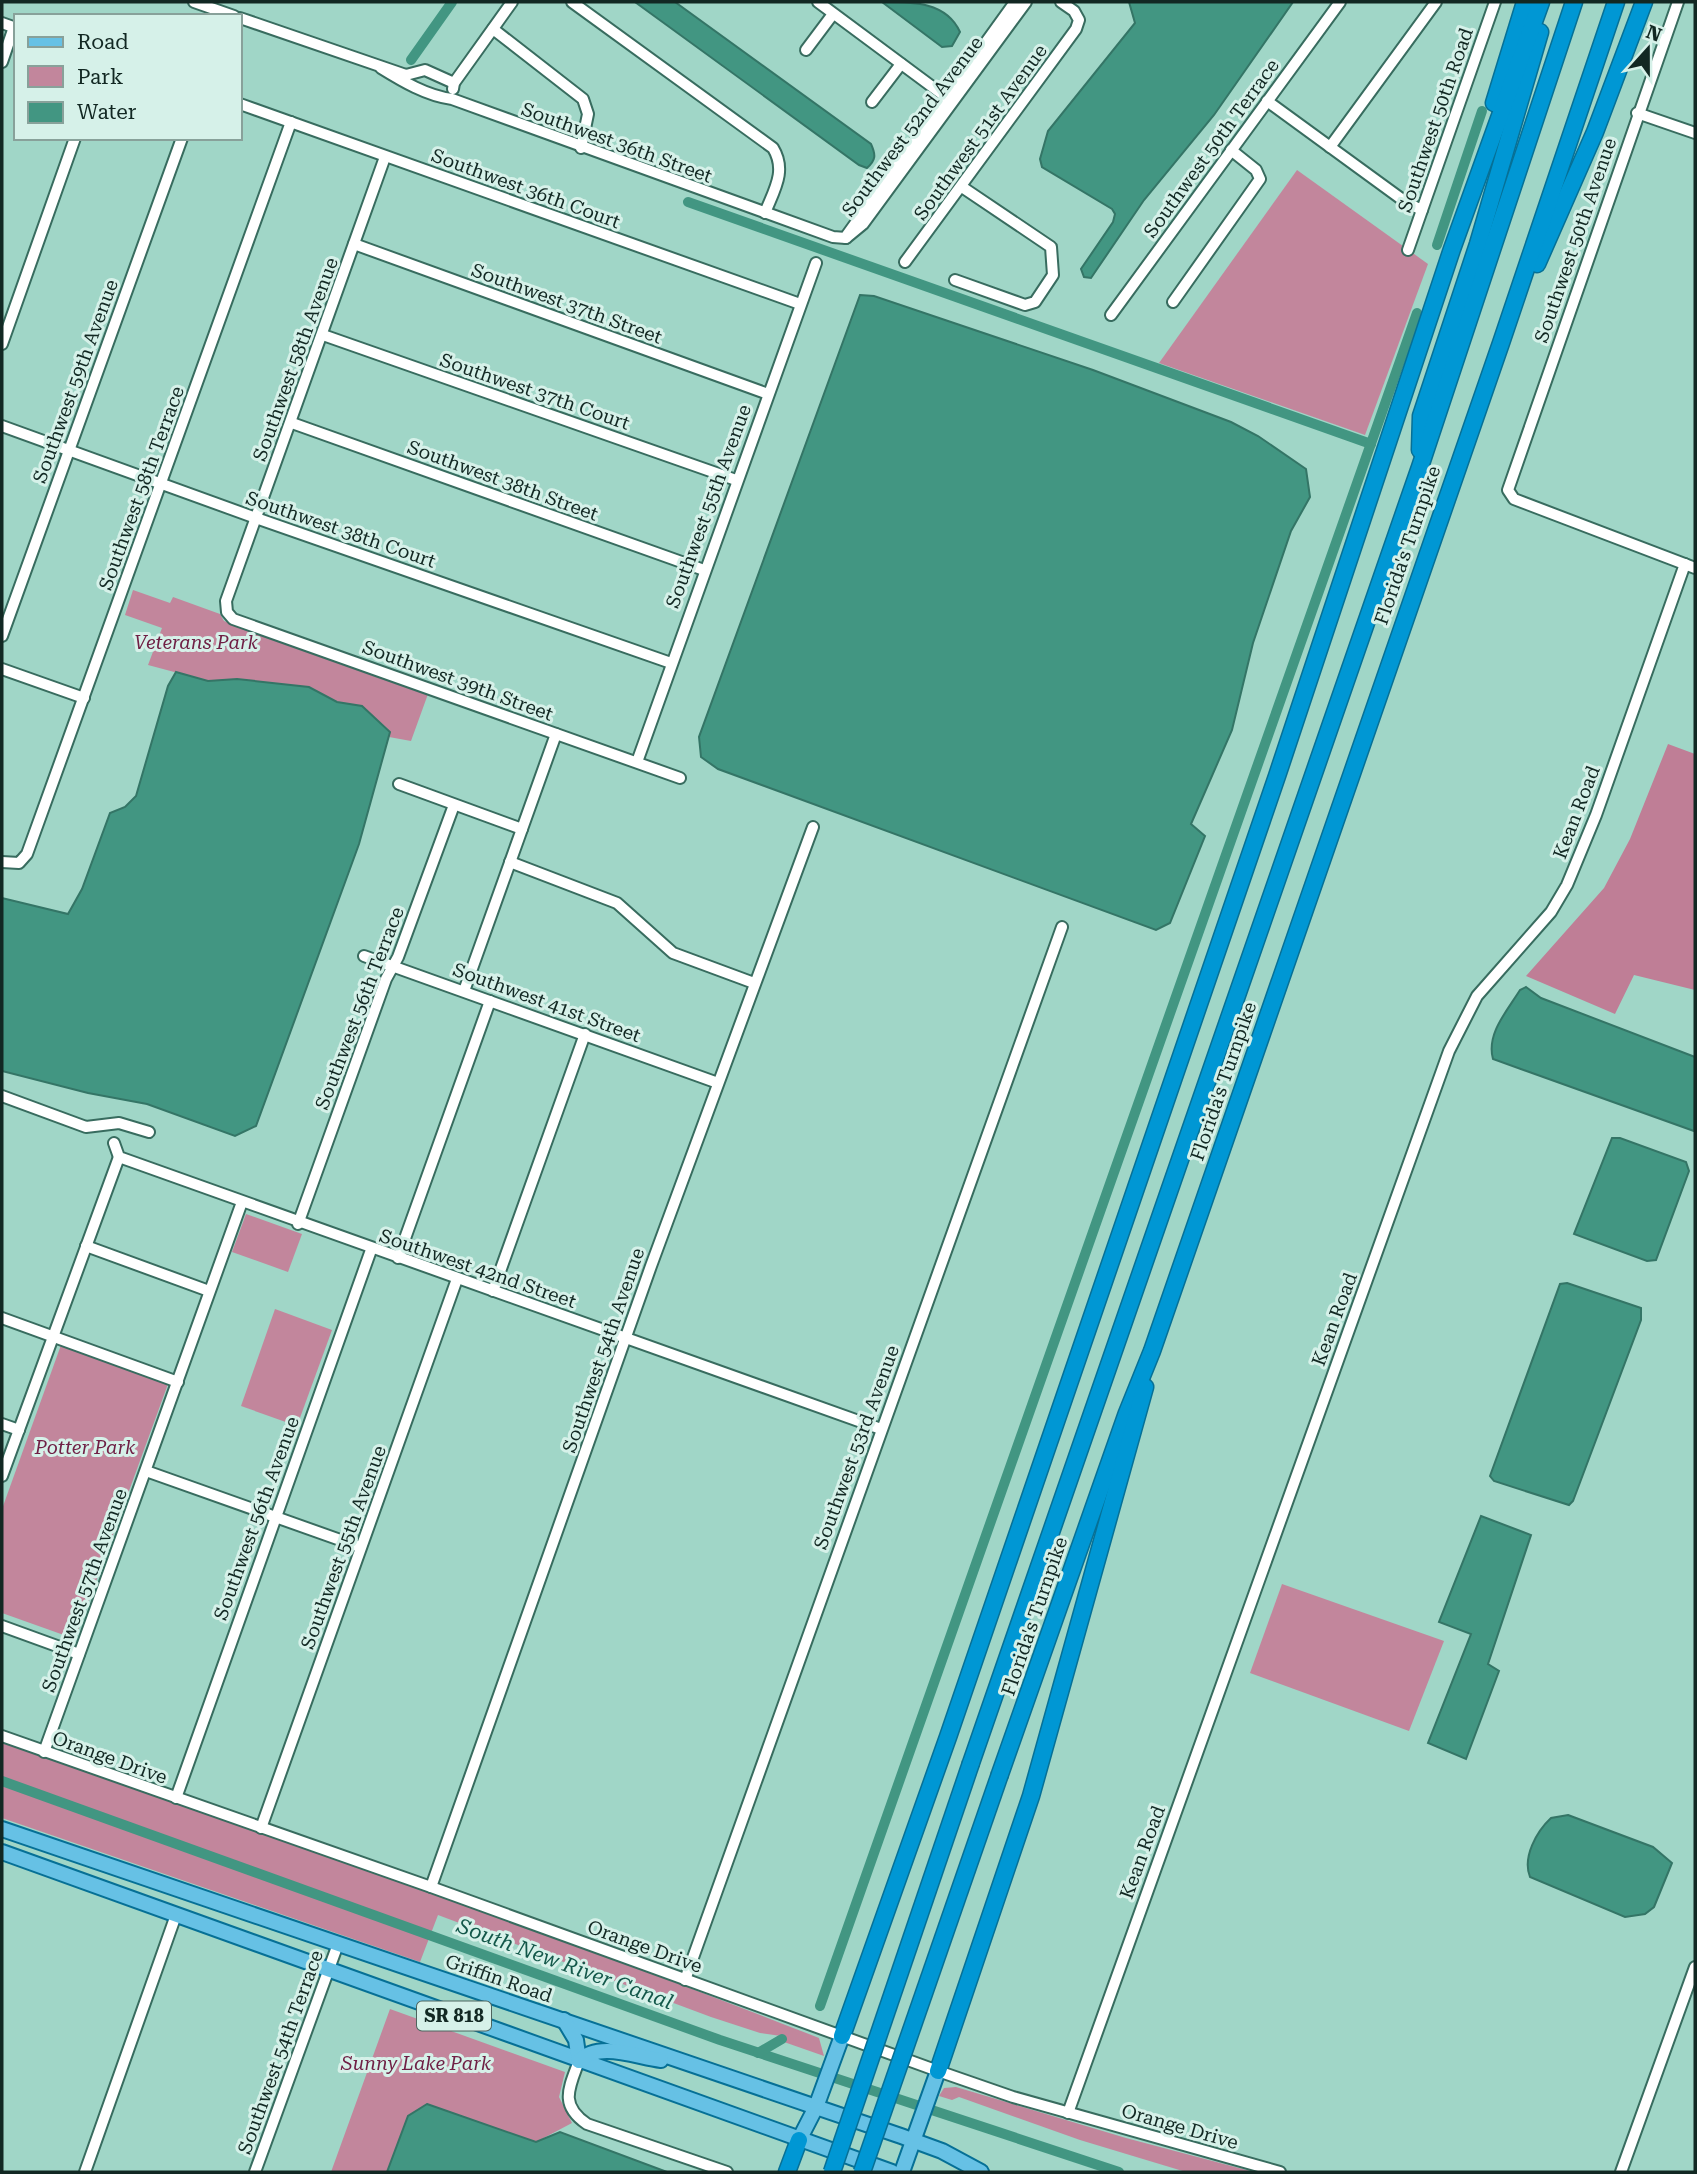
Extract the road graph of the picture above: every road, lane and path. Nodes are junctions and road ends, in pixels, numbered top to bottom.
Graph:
1 (194, 2) edge
2 (512, 2) edge
3 (572, 2) edge
4 (818, 2) edge
5 (1015, 2) edge
6 (1026, 2) edge
7 (1061, 2) edge
8 (1340, 2) edge
9 (1436, 2) edge
10 (1495, 2) edge
11 (1525, 2) edge
12 (1541, 2) edge
13 (1548, 2) edge
14 (1574, 2) edge
15 (1614, 2) edge
16 (1644, 2) edge
17 (1678, 2) edge
18 (833, 13) junction
19 (228, 14) edge
20 (242, 19) edge
21 (493, 29) junction
22 (14, 30) edge
23 (806, 50) dead end
24 (2, 62) edge
25 (901, 64) junction
26 (381, 68) junction
27 (443, 77) junction
28 (454, 83) junction
29 (423, 89) junction
30 (452, 99) junction
31 (949, 99) junction
32 (1267, 101) junction
33 (872, 102) dead end
34 (242, 105) edge
35 (1637, 113) junction
36 (291, 122) junction
37 (1695, 133) edge
38 (74, 140) edge
39 (181, 140) edge
40 (1330, 147) junction
41 (581, 148) junction
42 (1231, 150) junction
43 (385, 157) junction
44 (962, 187) junction
45 (1422, 211) junction
46 (765, 213) junction
47 (846, 237) joint
48 (354, 244) junction
49 (1452, 249) junction
50 (1408, 250) dead end
51 (905, 262) dead end
52 (816, 263) dead end
53 (955, 280) dead end
54 (1173, 302) dead end
55 (800, 304) junction
56 (1111, 315) dead end
57 (323, 335) junction
58 (1502, 343) junction
59 (2, 344) edge
60 (768, 394) junction
61 (292, 423) junction
62 (2, 426) edge
63 (68, 449) junction
64 (1420, 467) junction
65 (736, 480) junction
66 (161, 482) junction
67 (256, 518) junction
68 (1690, 566) edge
69 (704, 570) junction
70 (227, 612) joint
71 (2, 636) edge
72 (671, 663) junction
73 (2, 669) edge
74 (84, 698) junction
75 (556, 734) junction
76 (637, 762) junction
77 (680, 778) dead end
78 (399, 784) dead end
79 (454, 805) junction
80 (813, 827) dead end
81 (522, 829) junction
82 (2, 862) edge
83 (510, 862) junction
84 (1062, 927) dead end
85 (364, 956) dead end
86 (393, 966) junction
87 (754, 983) junction
88 (464, 991) junction
89 (490, 1001) junction
90 (585, 1034) junction
91 (718, 1083) junction
92 (2, 1096) edge
93 (149, 1132) dead end
94 (114, 1143) dead end
95 (119, 1157) junction
96 (242, 1202) junction
97 (299, 1224) junction
98 (86, 1246) junction
99 (371, 1250) junction
100 (398, 1258) junction
101 (457, 1279) junction
102 (209, 1291) junction
103 (493, 1291) junction
104 (2, 1318) edge
105 (52, 1337) junction
106 (626, 1338) junction
107 (1152, 1351) junction
108 (178, 1382) junction
109 (2, 1424) edge
110 (881, 1429) junction
111 (19, 1430) junction
112 (146, 1471) junction
113 (2, 1476) edge
114 (275, 1517) junction
115 (360, 1547) junction
116 (2, 1626) edge
117 (79, 1654) junction
118 (2, 1736) edge
119 (44, 1752) junction
120 (176, 1798) junction
121 (261, 1828) junction
122 (3, 1832) edge
123 (61, 1850) junction
124 (6, 1854) edge
125 (431, 1887) junction
126 (176, 1915) junction
127 (338, 1944) junction
128 (1695, 1967) edge
129 (328, 1970) junction
130 (685, 1980) junction
131 (564, 2020) junction
132 (842, 2036) junction
133 (579, 2061) junction
134 (691, 2064) junction
135 (938, 2071) junction
136 (817, 2107) junction
137 (1068, 2113) junction
138 (799, 2140) junction
139 (914, 2141) junction
140 (85, 2172) edge
141 (255, 2172) edge
142 (727, 2172) edge
143 (787, 2172) edge
144 (832, 2172) edge
145 (862, 2172) edge
146 (892, 2172) edge
147 (902, 2172) edge
148 (981, 2172) edge
149 (1280, 2172) edge
150 (1621, 2172) edge

1 - 19 street
2 - 21 street
3 - 46 street
4 - 18 street
5 - 31 street, Southwest 52nd Avenue
6 - 31 street, Southwest 52nd Avenue
7 - 44 street, Southwest 51st Avenue
8 - 32 street, Southwest 50th Terrace
9 - 40 street
10 - 45 street, Southwest 50th Road
11 - 49 highway
12 - 49 highway
13 - 64 highway
14 - 64 highway, Florida's Turnpike
15 - 58 highway, Florida's Turnpike
16 - 58 highway
17 - 35 street, Southwest 50th Avenue
18 - 23 street
18 - 25 street
20 - 26 street, Southwest 36th Street
21 - 28 street
21 - 41 street
22 - 24 street
25 - 31 street
25 - 33 street
26 - 27 street, Southwest 36th Street
26 - 29 street, Southwest 36th Street
27 - 28 street, Southwest 36th Street
27 - 29 street
28 - 30 street
29 - 30 street, Southwest 36th Street
30 - 41 street, Southwest 36th Street
31 - 47 street, Southwest 52nd Avenue
32 - 40 street
32 - 42 street, Southwest 50th Terrace
34 - 36 street, Southwest 36th Court
35 - 37 street
35 - 68 street, Southwest 50th Avenue
36 - 43 street, Southwest 36th Court
36 - 66 street, Southwest 58th Terrace
38 - 59 street
39 - 63 street, Southwest 59th Avenue
40 - 45 street
41 - 46 street, Southwest 36th Street
42 - 54 street
42 - 56 street, Southwest 50th Terrace
43 - 48 street, Southwest 58th Avenue
43 - 55 street, Southwest 36th Court
44 - 51 street, Southwest 51st Avenue
44 - 53 street
45 - 50 street, Southwest 50th Road
46 - 47 street, Southwest 36th Street
48 - 57 street, Southwest 58th Avenue
48 - 60 street, Southwest 37th Street
49 - 132 highway
52 - 55 street, Southwest 55th Avenue
55 - 60 street, Southwest 55th Avenue
57 - 61 street, Southwest 58th Avenue
57 - 65 street, Southwest 37th Court
58 - 107 highway, Florida's Turnpike
60 - 65 street, Southwest 55th Avenue
61 - 67 street, Southwest 58th Avenue
61 - 69 street, Southwest 38th Street
62 - 63 street, Southwest 38th Court
63 - 66 street, Southwest 38th Court
63 - 71 street, Southwest 59th Avenue
64 - 144 highway, Florida's Turnpike, bridge
65 - 69 street, Southwest 55th Avenue
66 - 67 street, Southwest 38th Court
66 - 74 street, Southwest 58th Terrace
67 - 70 street, Southwest 58th Avenue
67 - 72 street, Southwest 38th Court
68 - 137 street, Kean Road
69 - 72 street, Southwest 55th Avenue
70 - 75 street, Southwest 39th Street
72 - 76 street, Southwest 55th Avenue
73 - 74 street
74 - 82 street, Southwest 58th Terrace
75 - 76 street, Southwest 39th Street
75 - 81 street
76 - 77 street, Southwest 39th Street
78 - 79 street
79 - 81 street
79 - 86 street, Southwest 56th Terrace
80 - 87 street, Southwest 54th Avenue
81 - 83 street
83 - 87 street
83 - 88 street
84 - 110 street, Southwest 53rd Avenue
85 - 86 street, Southwest 41st Street
86 - 88 street, Southwest 41st Street
86 - 97 street, Southwest 56th Terrace
87 - 91 street, Southwest 54th Avenue
88 - 89 street, Southwest 41st Street
89 - 90 street, Southwest 41st Street
89 - 100 street
90 - 91 street, Southwest 41st Street
90 - 103 street
91 - 106 street, Southwest 54th Avenue
92 - 93 street
94 - 95 street
95 - 96 street, Southwest 42nd Street
95 - 98 street
96 - 97 street, Southwest 42nd Street
96 - 102 street, Southwest 57th Avenue
97 - 99 street, Southwest 42nd Street
98 - 102 street
98 - 105 street
99 - 100 street, Southwest 42nd Street
99 - 114 street, Southwest 56th Avenue
100 - 101 street, Southwest 42nd Street
101 - 103 street, Southwest 42nd Street
101 - 115 street, Southwest 55th Avenue
102 - 108 street, Southwest 57th Avenue
103 - 106 street, Southwest 42nd Street
104 - 105 street
105 - 108 street
105 - 111 street
106 - 110 street, Southwest 42nd Street
106 - 125 street, Southwest 54th Avenue
107 - 135 highway
107 - 145 highway, Florida's Turnpike, bridge
108 - 112 street, Southwest 57th Avenue
109 - 111 street
110 - 130 street, Southwest 53rd Avenue
111 - 113 street
112 - 114 street
112 - 117 street, Southwest 57th Avenue
114 - 115 street
114 - 120 street, Southwest 56th Avenue
115 - 121 street, Southwest 55th Avenue
116 - 117 street
117 - 119 street, Southwest 57th Avenue
118 - 119 street, Orange Drive
119 - 120 street, Orange Drive
120 - 121 street, Orange Drive
121 - 125 street, Orange Drive
122 - 123 main road, Griffin Road / SR 818
123 - 124 main road
123 - 127 main road, Griffin Road / SR 818
124 - 126 main road, SR 818
125 - 130 street, Orange Drive
126 - 129 main road, SR 818
126 - 140 street
127 - 129 street, Southwest 54th Terrace
127 - 131 main road, Griffin Road / SR 818
128 - 150 street
129 - 133 main road, SR 818
129 - 141 street, Southwest 54th Terrace
130 - 132 street, Orange Drive
131 - 133 main road
131 - 134 main road, Griffin Road / SR 818
132 - 135 street, Orange Drive
132 - 136 main road
133 - 134 main road
133 - 138 main road, SR 818
133 - 142 street
134 - 136 main road, Griffin Road / SR 818
135 - 137 street, Orange Drive
135 - 139 main road
136 - 138 main road
136 - 139 main road, Griffin Road / SR 818
137 - 149 street, Orange Drive
138 - 143 highway
138 - 146 main road, SR 818
139 - 147 main road
139 - 148 main road, Griffin Road / SR 818

